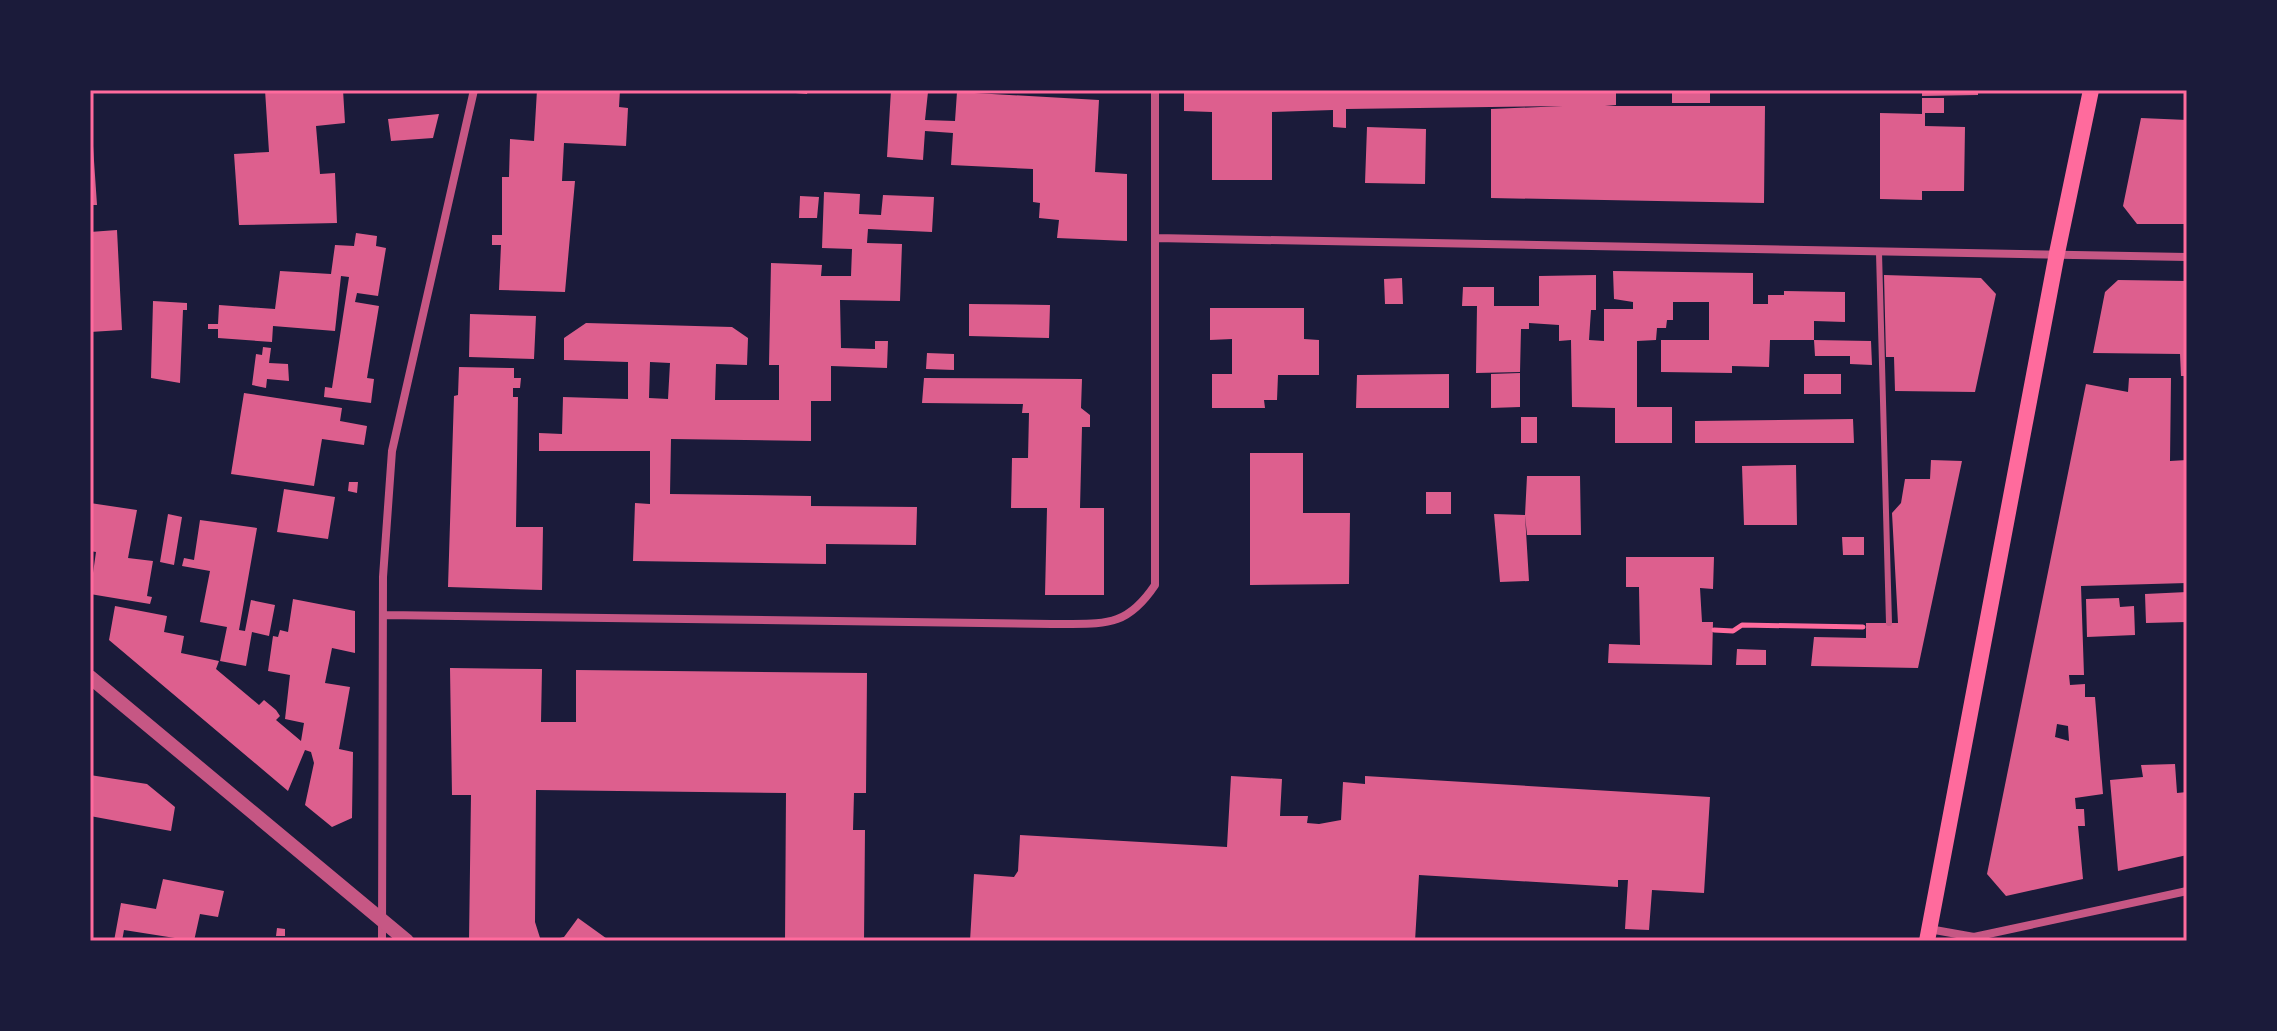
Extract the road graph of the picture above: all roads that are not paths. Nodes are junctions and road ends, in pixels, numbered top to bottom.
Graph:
1 (474, 90) edge
2 (1155, 90) edge
3 (2091, 90) edge
4 (1155, 238) junction
5 (1879, 253) junction
6 (2057, 253) junction
7 (2187, 257) edge
8 (386, 615) junction
9 (1889, 623) dead end
10 (90, 677) edge
11 (2187, 891) edge
12 (383, 921) junction
13 (1928, 935) edge
14 (382, 941) edge
15 (407, 941) edge

1 - 8 street
2 - 4 street
3 - 6 main road
4 - 5 street
4 - 8 street
5 - 6 street
5 - 9 lane
6 - 7 street
6 - 13 main road
8 - 12 street
10 - 12 street
11 - 13 street
12 - 14 street
12 - 15 street

